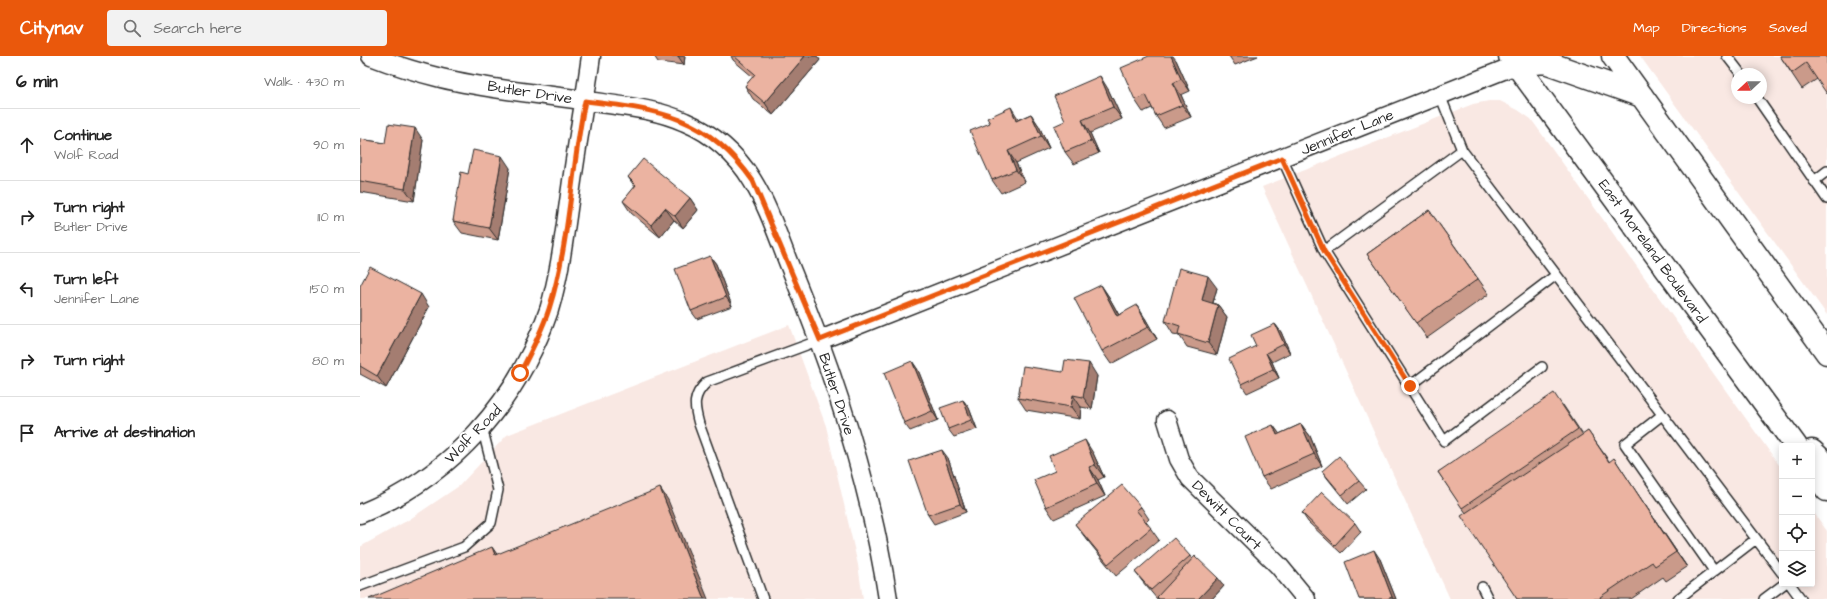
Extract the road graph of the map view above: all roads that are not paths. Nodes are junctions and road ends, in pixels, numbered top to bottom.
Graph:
1 (371, 56) edge
2 (591, 56) edge
3 (1613, 56) edge
4 (1727, 56) edge
5 (1513, 60) edge
6 (1736, 68) edge
7 (1440, 95) junction
8 (1642, 96) junction
9 (585, 101) junction
10 (1761, 104) edge
11 (1462, 150) junction
12 (1282, 158) junction
13 (1827, 171) edge
14 (1814, 180) junction
15 (1827, 199) edge
16 (1324, 251) junction
17 (1556, 275) junction
18 (820, 340) junction
19 (1827, 353) edge
20 (1542, 367) dead end
21 (1410, 386) junction
22 (1662, 415) junction
23 (1774, 416) junction
24 (1167, 420) dead end
25 (482, 427) junction
26 (1794, 443) edge
27 (1804, 443) edge
28 (1815, 454) edge
29 (1827, 465) edge
30 (1815, 473) edge
31 (1827, 490) edge
32 (360, 514) edge
33 (1756, 539) junction
34 (1779, 569) edge
35 (1714, 571) junction
36 (360, 586) edge
37 (1482, 587) dead end
38 (1780, 587) edge
39 (1792, 587) edge
40 (763, 599) edge
41 (888, 599) edge
42 (1306, 599) edge
43 (1488, 599) edge
44 (1678, 599) edge
45 (1764, 599) edge
46 (1801, 599) edge

1 - 9 street, Butler Drive
2 - 9 street, Wolf Road
3 - 8 main road
4 - 6 lane
5 - 7 street, Jennifer Lane
5 - 8 main road
5 - 23 main road, East Moreland Boulevard
7 - 11 lane
7 - 12 street, Jennifer Lane
8 - 19 main road
9 - 18 street, Butler Drive
9 - 25 street, Wolf Road
10 - 14 lane
11 - 16 lane
11 - 17 lane
12 - 16 lane
12 - 18 street, Jennifer Lane
13 - 14 lane
14 - 15 lane
16 - 21 lane
17 - 21 lane
17 - 22 lane
18 - 40 lane
18 - 41 street, Butler Drive
20 - 21 lane
22 - 33 lane
22 - 35 lane
23 - 26 main road, East Moreland Boulevard
23 - 27 main road
24 - 42 street, Dewitt Court
25 - 32 street, Wolf Road
25 - 36 lane
28 - 29 main road
30 - 31 main road
33 - 34 lane
33 - 35 lane
35 - 44 lane
37 - 43 lane
38 - 45 lane
39 - 46 lane

